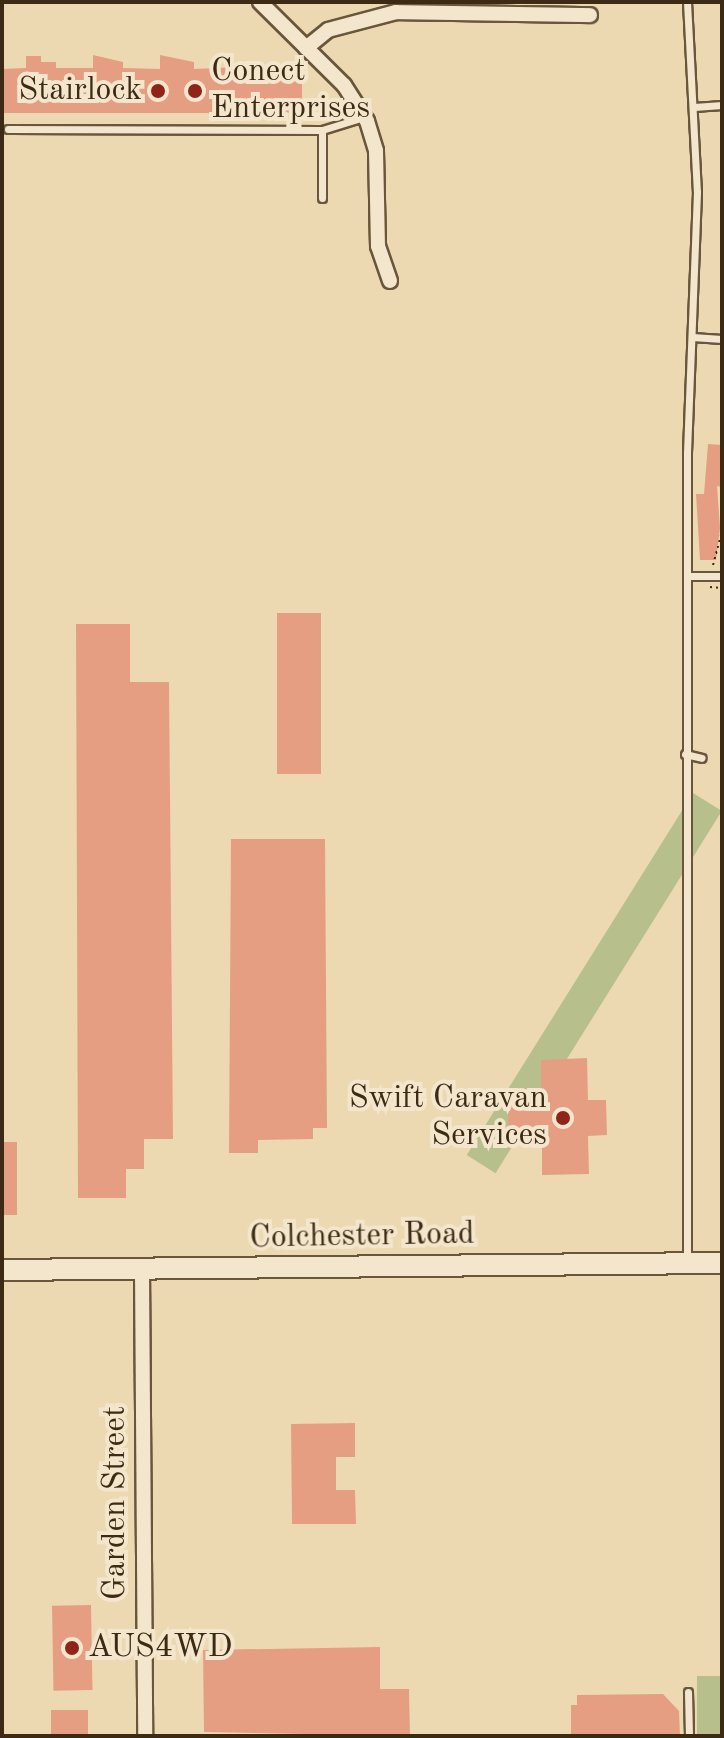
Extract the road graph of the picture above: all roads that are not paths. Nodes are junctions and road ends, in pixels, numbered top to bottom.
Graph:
1 (260, 2) edge
2 (687, 2) edge
3 (590, 15) dead end
4 (306, 48) junction
5 (722, 105) edge
6 (694, 107) junction
7 (364, 117) junction
8 (8, 129) dead end
9 (322, 130) junction
10 (322, 198) dead end
11 (390, 281) dead end
12 (692, 337) junction
13 (722, 339) edge
14 (690, 576) junction
15 (722, 576) edge
16 (685, 754) junction
17 (702, 758) dead end
18 (722, 1263) edge
19 (687, 1264) junction
20 (2, 1270) edge
21 (142, 1270) junction
22 (688, 1692) dead end
23 (145, 1736) edge
24 (689, 1736) edge

1 - 4 street
2 - 6 lane
3 - 4 street
4 - 7 street
5 - 6 lane
6 - 12 lane
7 - 9 lane
7 - 11 street
8 - 9 lane
9 - 10 lane
12 - 13 lane
12 - 14 lane
14 - 15 lane
14 - 16 lane
16 - 17 lane
16 - 19 lane
18 - 19 main road, Colchester Road
19 - 21 main road, Colchester Road
20 - 21 main road, Colchester Road
21 - 23 street, Garden Street
22 - 24 lane

